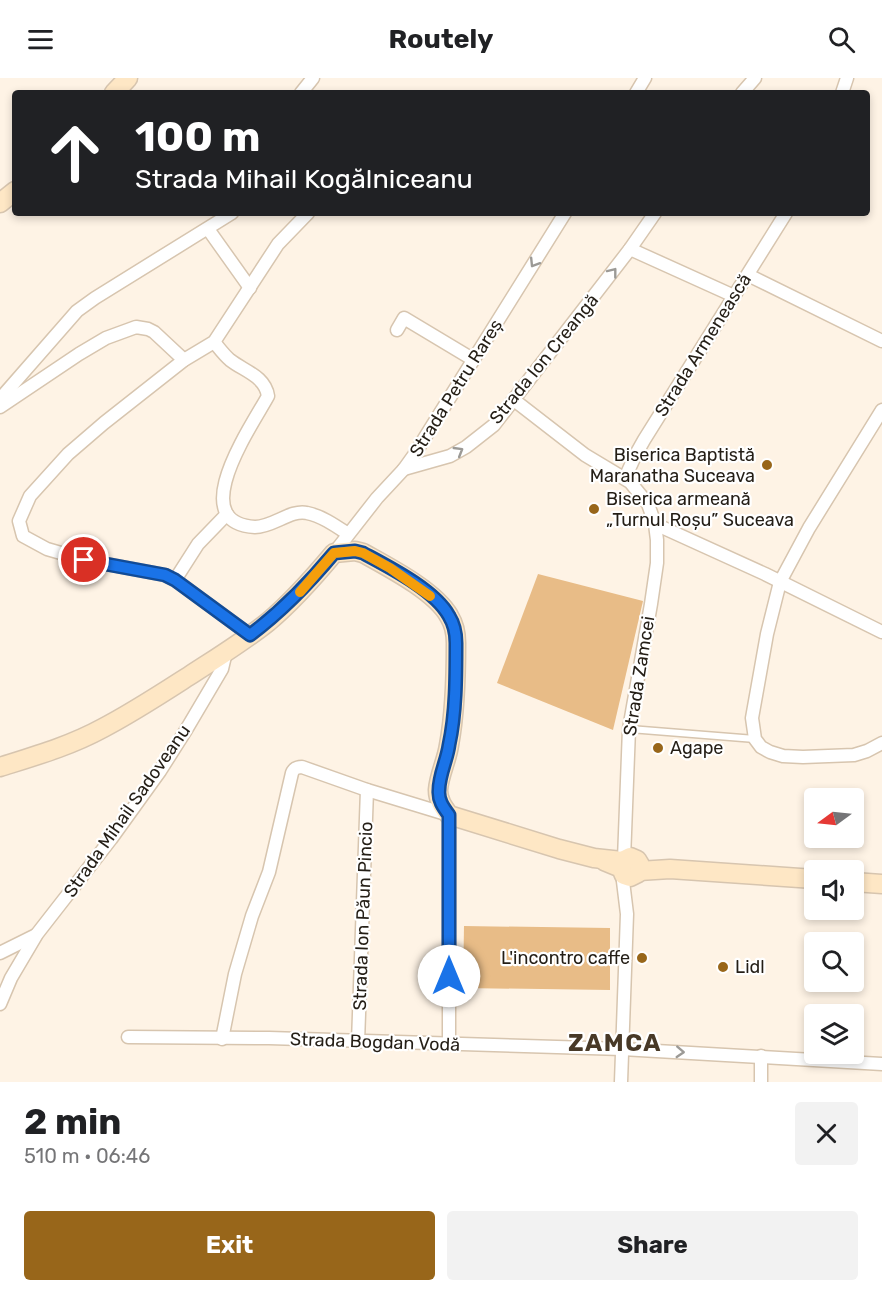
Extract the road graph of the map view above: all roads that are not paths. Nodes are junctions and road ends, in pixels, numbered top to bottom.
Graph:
1 (313, 78) edge
2 (755, 78) edge
3 (303, 90) edge
4 (745, 90) edge
5 (227, 216) edge
6 (305, 216) edge
7 (563, 216) edge
8 (653, 216) edge
9 (784, 216) edge
10 (207, 229) junction
11 (630, 249) junction
12 (748, 275) junction
13 (250, 288) junction
14 (734, 296) junction
15 (397, 330) dead end
16 (882, 341) edge
17 (214, 342) junction
18 (184, 360) junction
19 (474, 360) junction
20 (0, 399) edge
21 (514, 400) junction
22 (0, 407) edge
23 (882, 410) edge
24 (404, 469) junction
25 (625, 478) junction
26 (227, 514) junction
27 (655, 524) junction
28 (348, 534) junction
29 (334, 553) junction
30 (175, 580) junction
31 (780, 582) junction
32 (882, 632) edge
33 (250, 635) junction
34 (226, 652) junction
35 (629, 729) junction
36 (755, 739) junction
37 (882, 743) edge
38 (1, 767) edge
39 (367, 790) junction
40 (449, 815) junction
41 (629, 866) junction
42 (804, 878) edge
43 (864, 883) edge
44 (882, 884) edge
45 (37, 934) junction
46 (0, 953) edge
47 (0, 1004) edge
48 (128, 1037) dead end
49 (222, 1039) junction
50 (358, 1042) junction
51 (449, 1044) junction
52 (622, 1049) junction
53 (761, 1056) junction
54 (882, 1064) edge
55 (621, 1082) edge
56 (760, 1082) edge

1 - 3 street
2 - 4 street
5 - 10 street
6 - 13 street
7 -> 19 street, Strada Petru Rareș
8 - 11 street, Strada Ion Creangă
9 - 12 street, Strada Armenească
10 - 13 street
10 - 20 street
11 - 14 street
21 -> 11 street, Strada Ion Creangă
12 - 14 street, Strada Armenească
12 - 16 street
13 - 17 street
14 - 25 street, Strada Armenească
15 - 19 street
17 - 18 street
17 - 26 street
18 - 22 street
18 - 30 street
19 - 24 street, Strada Petru Rareș
24 -> 21 street, Strada Ion Creangă
21 - 25 street
23 - 31 street
24 - 28 street, Strada Petru Rareș
25 - 27 street
26 - 28 street
26 - 30 street
27 - 31 street
27 - 35 street, Strada Zamcei
28 - 29 street, Strada Petru Rareș
29 - 33 street
29 - 40 street
30 - 33 street
31 - 32 street
31 - 36 street
33 - 34 street
34 - 38 street
34 - 45 street, Strada Mihail Sadoveanu
35 - 36 lane
35 - 41 street, Strada Zamcei
36 - 37 street
39 - 40 street
39 - 49 street
39 - 50 street, Strada Ion Păun Pincio
40 - 41 street
40 - 51 street
41 - 42 street
41 - 52 street, Strada Zamcei
43 - 44 street
45 - 46 street, Strada Mihail Sadoveanu
45 - 47 street, Strada Mihail Sadoveanu
48 - 49 street, Strada Bogdan Vodă
49 - 50 street, Strada Bogdan Vodă
50 - 51 street, Strada Bogdan Vodă
51 - 52 street, Strada Bogdan Vodă
52 -> 53 street, Strada Bogdan Vodă
52 - 55 street, Strada Zamcei
53 - 54 street, Strada Bogdan Vodă
53 - 56 street

